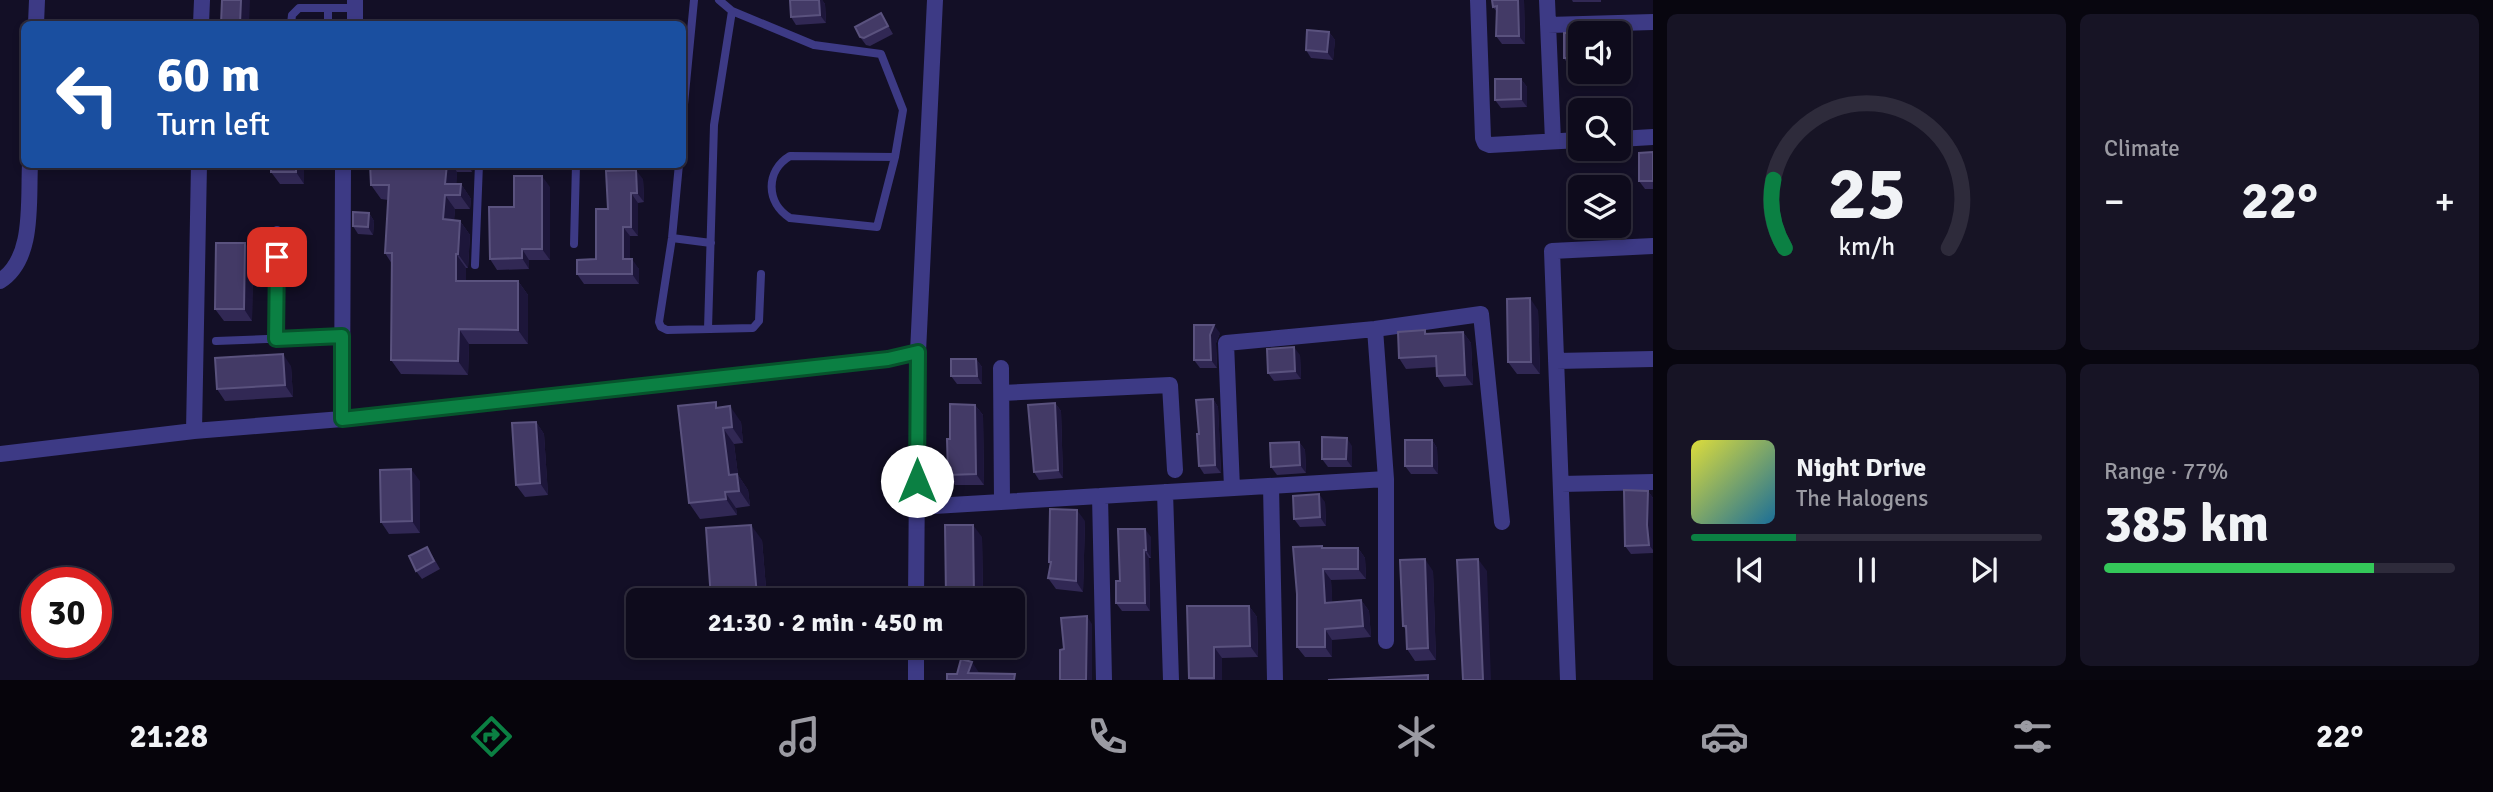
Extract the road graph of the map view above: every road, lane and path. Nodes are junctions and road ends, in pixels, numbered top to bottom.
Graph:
1 (37, 0) edge
2 (202, 0) edge
3 (694, 0) edge
4 (719, 0) edge
5 (935, 0) edge
6 (1478, 0) edge
7 (1548, 0) edge
8 (328, 8) junction
9 (355, 11) edge
10 (732, 11) junction
11 (36, 21) edge
12 (201, 21) edge
13 (291, 21) edge
14 (328, 21) edge
15 (1653, 22) edge
16 (1548, 25) junction
17 (686, 83) edge
18 (1653, 137) edge
19 (1631, 138) edge
20 (1568, 140) edge
21 (1553, 141) junction
22 (895, 157) junction
23 (30, 168) edge
24 (199, 168) edge
25 (343, 168) edge
26 (480, 168) edge
27 (576, 168) edge
28 (679, 168) edge
29 (277, 230) dead end
30 (672, 238) junction
31 (711, 243) junction
32 (574, 244) dead end
33 (1653, 246) edge
34 (475, 265) dead end
35 (761, 274) dead end
36 (0, 281) edge
37 (708, 329) junction
38 (1375, 329) junction
39 (342, 336) junction
40 (276, 339) junction
41 (216, 341) dead end
42 (918, 352) junction
43 (1653, 359) edge
44 (1556, 362) junction
45 (1001, 368) dead end
46 (1002, 393) junction
47 (342, 419) junction
48 (194, 431) junction
49 (0, 454) edge
50 (1175, 470) dead end
51 (1386, 479) junction
52 (1653, 482) edge
53 (1561, 484) junction
54 (1270, 486) junction
55 (1232, 488) junction
56 (1165, 492) junction
57 (1100, 496) junction
58 (1002, 502) junction
59 (917, 507) junction
60 (1502, 522) dead end
61 (916, 588) edge
62 (1386, 641) dead end
63 (916, 658) edge
64 (916, 680) edge
65 (1104, 680) edge
66 (1171, 680) edge
67 (1275, 680) edge
68 (1568, 680) edge

1 - 11 street
2 - 12 street
3 - 17 lane
4 - 10 lane
5 - 42 street
6 - 21 street
7 - 16 street
8 - 9 lane
8 - 13 lane
8 - 14 lane
10 - 22 lane
10 - 31 lane
15 - 16 street
16 - 21 street
18 - 19 street
20 - 21 street
22 - 22 lane
23 - 36 street
24 - 48 street
25 - 39 street
26 - 34 lane
27 - 32 lane
28 - 30 lane
29 - 40 lane
30 - 31 lane
30 - 37 lane
31 - 37 lane
33 - 44 street
35 - 37 lane
38 - 51 street
38 - 55 street
38 - 60 street
39 - 40 lane
39 - 47 street
40 - 41 lane
42 - 47 street
42 - 59 street
43 - 44 street
44 - 53 street
45 - 46 street
46 - 50 street
46 - 58 street
47 - 48 street
48 - 49 street
51 - 54 street
51 - 62 street
52 - 53 street
53 - 68 street
54 - 55 street
54 - 67 street
55 - 56 street
56 - 57 street
56 - 66 street
57 - 58 street
57 - 65 street
58 - 59 street
59 - 61 street
63 - 64 street

